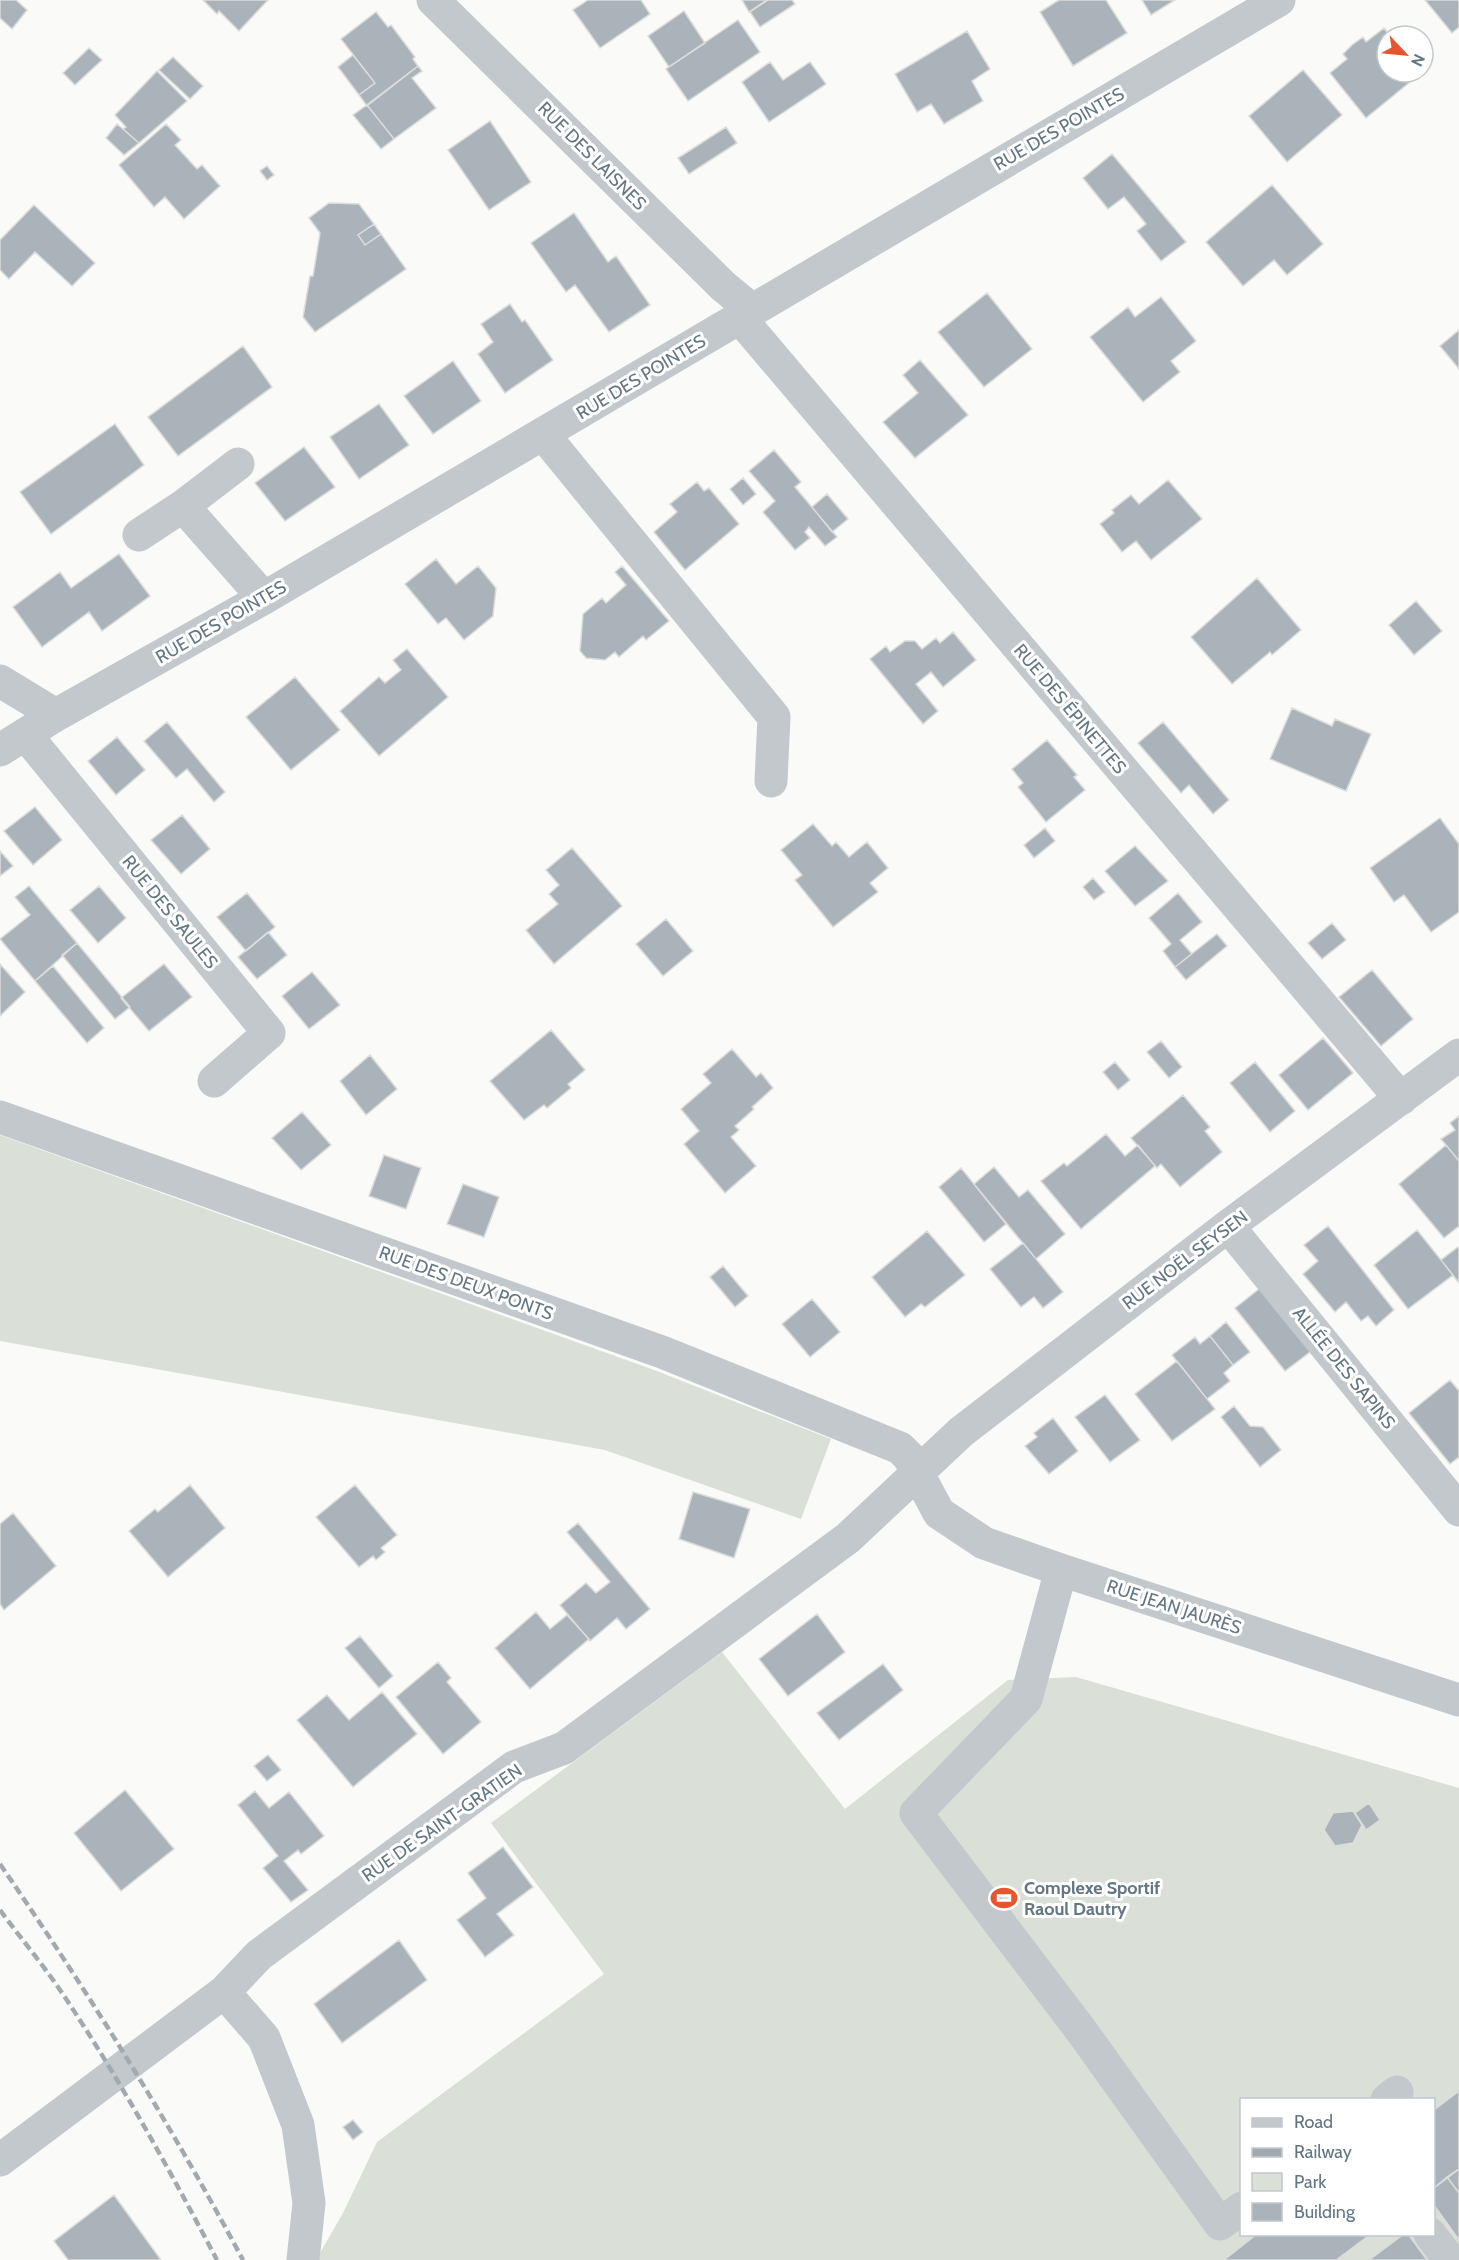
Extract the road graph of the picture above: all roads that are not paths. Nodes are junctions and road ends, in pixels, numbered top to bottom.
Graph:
1 (433, 0) edge
2 (1279, 0) edge
3 (746, 314) junction
4 (543, 434) junction
5 (238, 464) dead end
6 (183, 506) junction
7 (140, 535) dead end
8 (264, 598) junction
9 (0, 681) edge
10 (56, 715) junction
11 (13, 742) edge
12 (771, 781) dead end
13 (1459, 1054) edge
14 (214, 1081) dead end
15 (1401, 1099) junction
16 (0, 1117) edge
17 (1228, 1226) junction
18 (918, 1473) junction
19 (1459, 1510) edge
20 (1061, 1570) junction
21 (1459, 1701) edge
22 (224, 1992) junction
23 (0, 2160) edge
24 (1240, 2209) edge
25 (1431, 2236) edge
26 (303, 2260) edge
27 (1450, 2260) edge

1 - 3 street, RUE DES LAISNES
2 - 3 street, RUE DES POINTES
3 - 4 street, RUE DES POINTES
3 - 15 street, RUE DES ÉPINETTES
4 - 8 street, RUE DES POINTES
4 - 12 street
5 - 6 street
6 - 7 street
6 - 8 street
8 - 10 street, RUE DES POINTES
9 - 10 street
10 - 11 street, RUE DES POINTES
11 - 14 street, RUE DES SAULES
13 - 15 street, RUE NOËL SEYSEN
15 - 17 street, RUE NOËL SEYSEN
16 - 18 street, RUE DES DEUX PONTS
17 - 18 street, RUE NOËL SEYSEN
17 - 19 street, ALLÉE DES SAPINS
18 - 20 street, RUE JEAN JAURÈS
18 - 22 street, RUE DE SAINT-GRATIEN
20 - 21 street, RUE JEAN JAURÈS
20 - 24 street
22 - 23 street, RUE DE SAINT-GRATIEN
22 - 26 street
25 - 27 street

